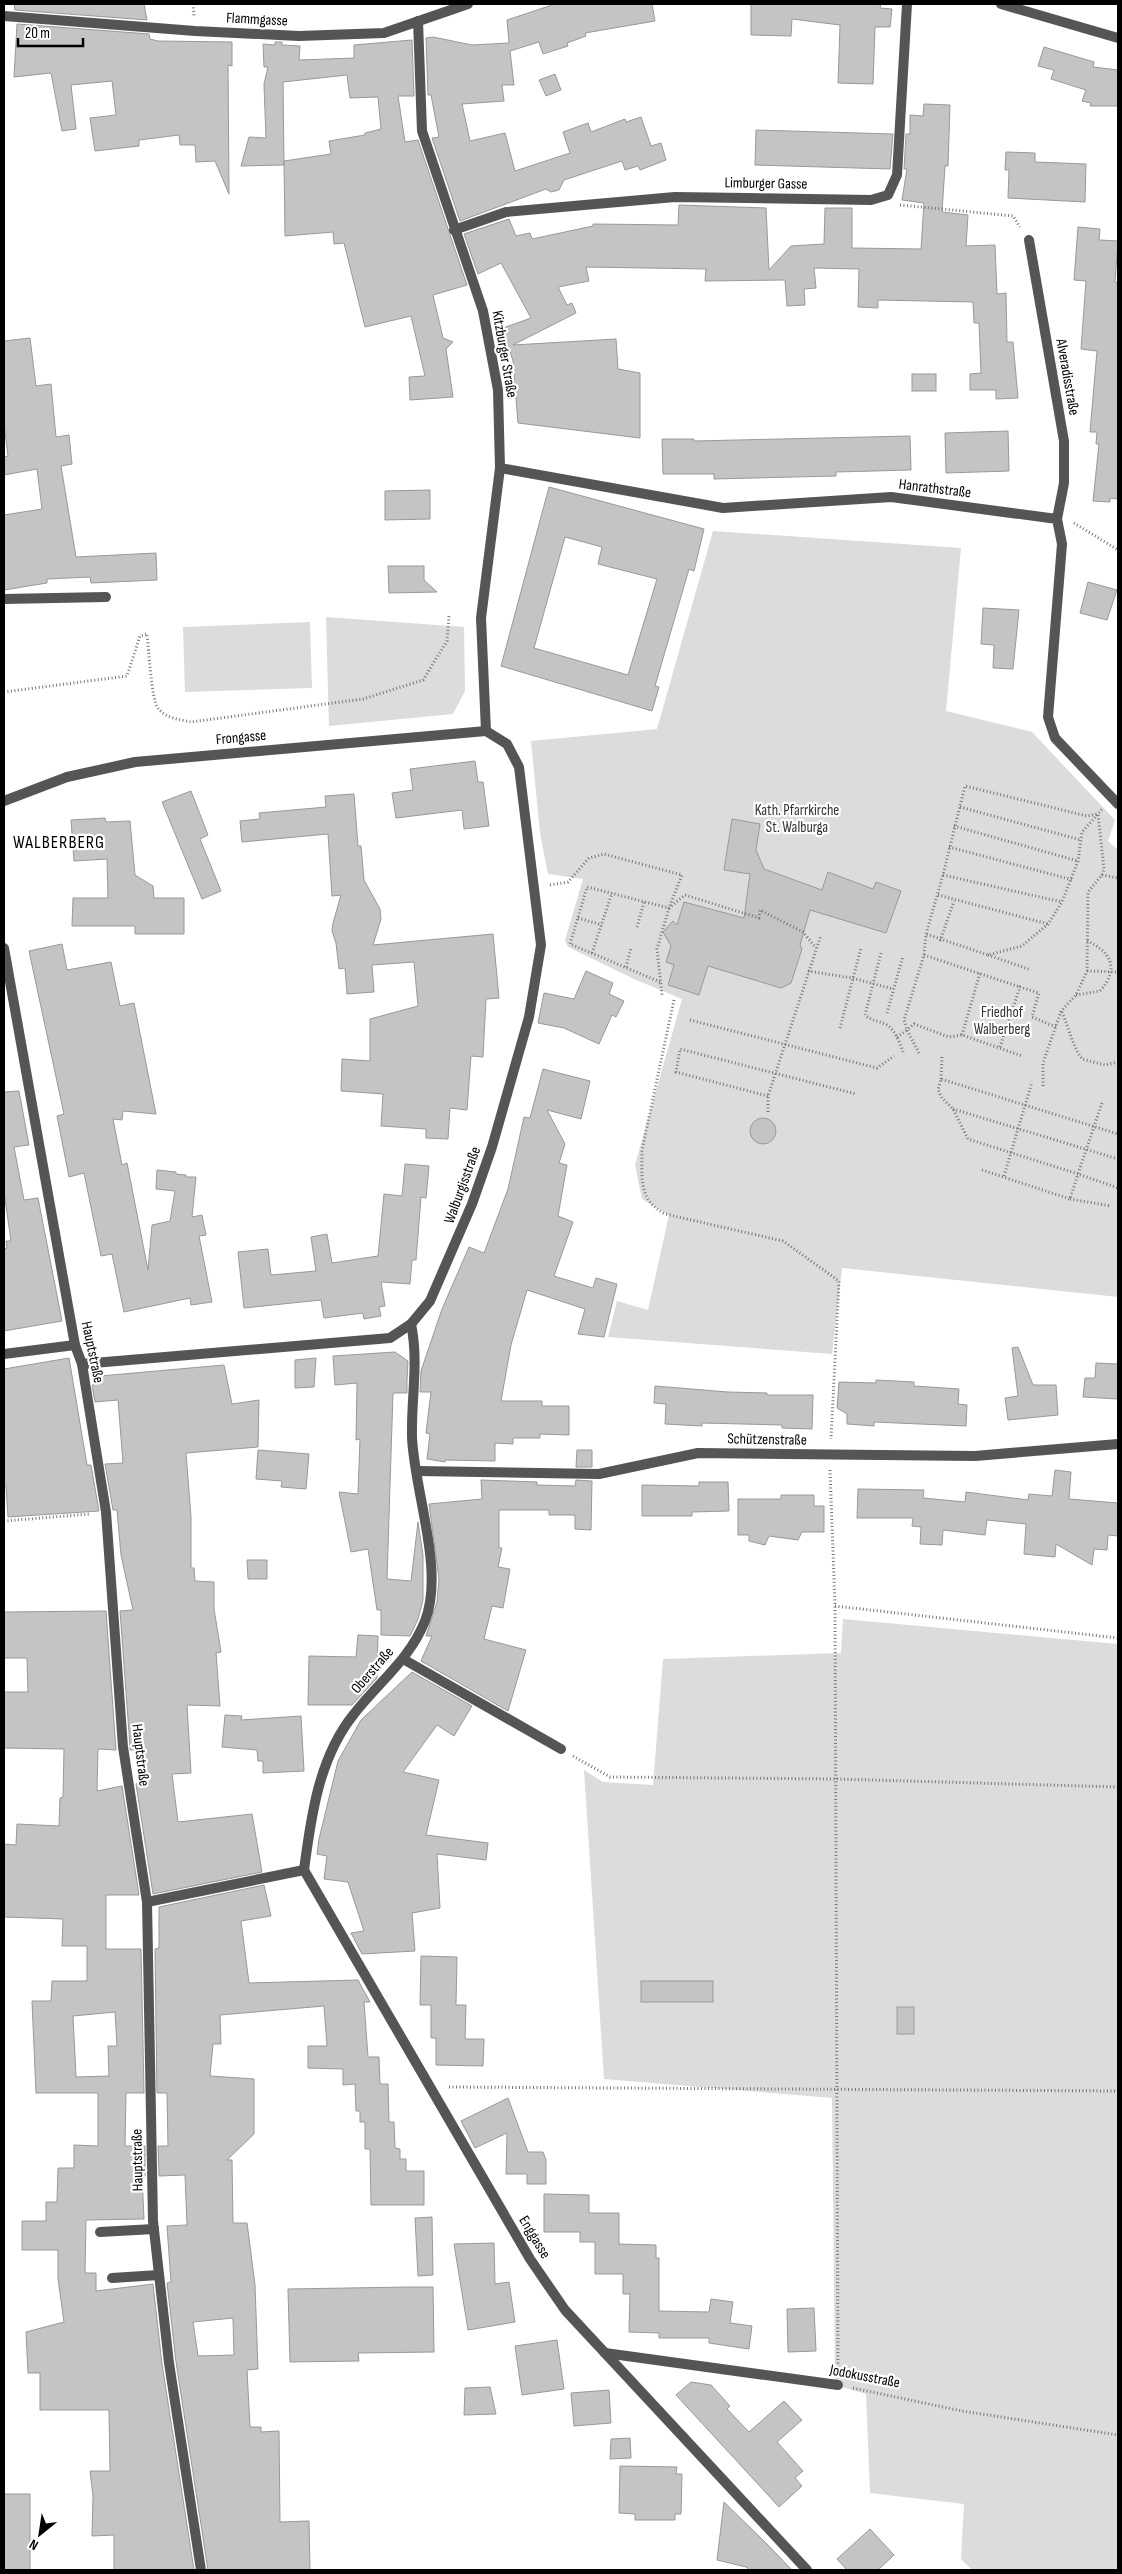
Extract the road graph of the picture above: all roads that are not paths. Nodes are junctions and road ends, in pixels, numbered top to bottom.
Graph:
1 (468, 4) edge
2 (907, 4) edge
3 (1001, 4) edge
4 (447, 8) edge
5 (4, 16) edge
6 (418, 21) junction
7 (1118, 38) edge
8 (454, 230) junction
9 (1029, 240) road end
10 (500, 468) junction
11 (1057, 519) junction
12 (106, 596) dead end
13 (4, 599) edge
14 (486, 731) junction
15 (4, 801) edge
16 (1115, 801) edge
17 (4, 948) edge
18 (411, 1324) junction
19 (75, 1346) junction
20 (4, 1354) edge
21 (82, 1364) junction
22 (1118, 1444) edge
23 (418, 1471) junction
24 (403, 1660) junction
25 (561, 1749) road end
26 (304, 1870) junction
27 (147, 1902) junction
28 (154, 2229) junction
29 (100, 2232) dead end
30 (159, 2275) junction
31 (112, 2278) dead end
32 (605, 2354) junction
33 (838, 2385) road end
34 (201, 2570) edge
35 (807, 2570) edge

1 - 4 street, Flammgasse
2 - 8 street, Limburger Gasse
3 - 7 street
4 - 6 street, Flammgasse
5 - 6 street, Flammgasse
6 - 8 street, Kitzburger Straße
8 - 10 street, Kitzburger Straße
9 - 11 street, Alveradisstraße
10 - 11 street, Hanrathstraße
10 - 14 street, Kitzburger Straße
11 - 16 street
12 - 13 street
14 - 15 street, Frongasse
14 - 18 street, Walburgisstraße
17 - 19 street, Hauptstraße
18 - 21 street, Walburgisstraße
18 - 23 street, Oberstraße
19 - 20 street
19 - 21 street, Hauptstraße
21 - 27 street, Hauptstraße
22 - 23 street, Schützenstraße
23 - 24 street, Oberstraße
24 - 25 street
24 - 26 street, Oberstraße
26 - 27 street
26 - 32 street, Enggasse
27 - 28 street, Hauptstraße
28 - 29 street
28 - 30 street, Hauptstraße
30 - 31 street
30 - 34 street, Hauptstraße
32 - 33 street, Jodokusstraße
32 - 35 street, Enggasse

